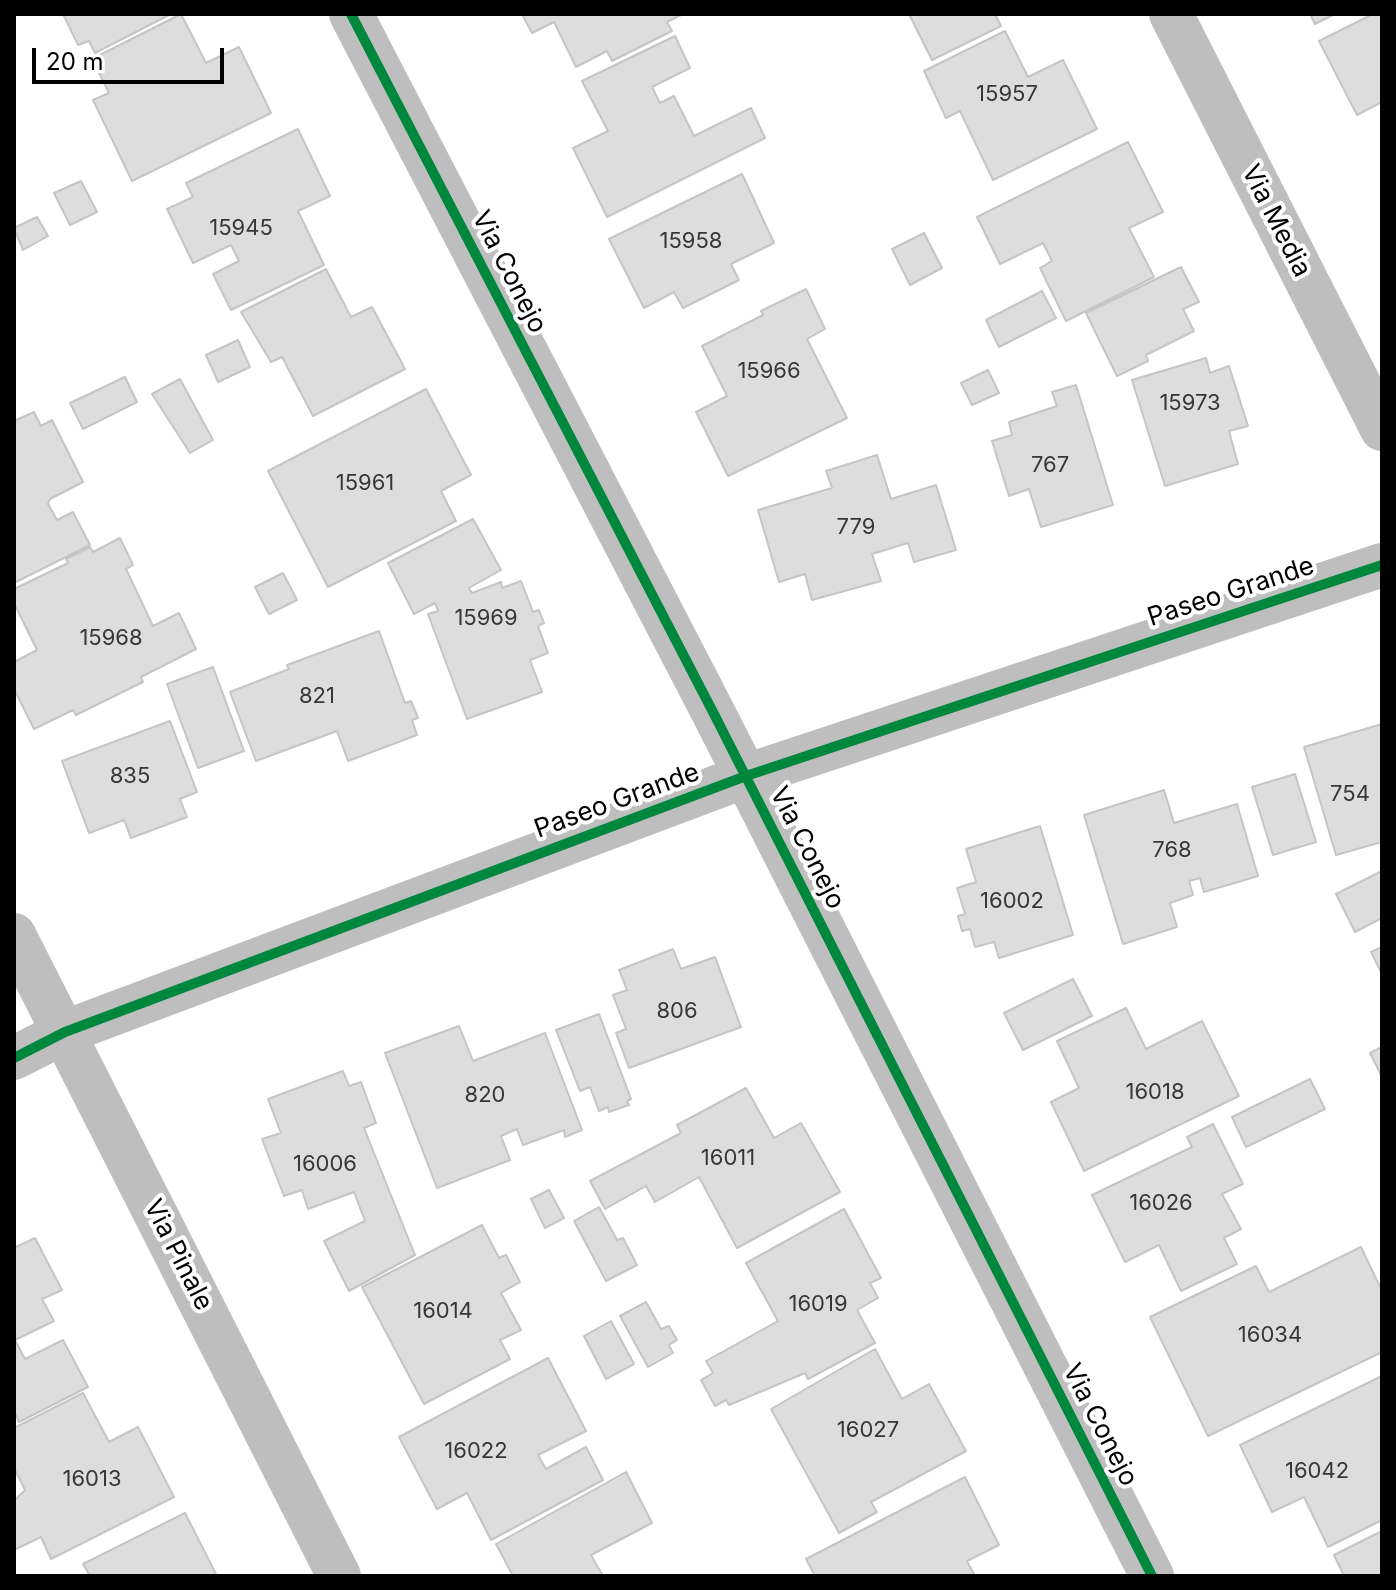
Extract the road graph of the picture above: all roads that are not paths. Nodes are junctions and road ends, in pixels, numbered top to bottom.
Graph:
1 (351, 14) edge
2 (1171, 14) edge
3 (1382, 429) edge
4 (1382, 565) edge
5 (746, 776) junction
6 (14, 935) edge
7 (65, 1032) junction
8 (14, 1058) edge
9 (339, 1576) edge
10 (1152, 1576) edge

1 - 5 street, Via Conejo
2 - 3 street, Via Media
4 - 5 street, Paseo Grande
5 - 7 street, Paseo Grande
5 - 10 street, Via Conejo
6 - 7 street, Via Pinale
7 - 8 street, Paseo Grande
7 - 9 street, Via Pinale

